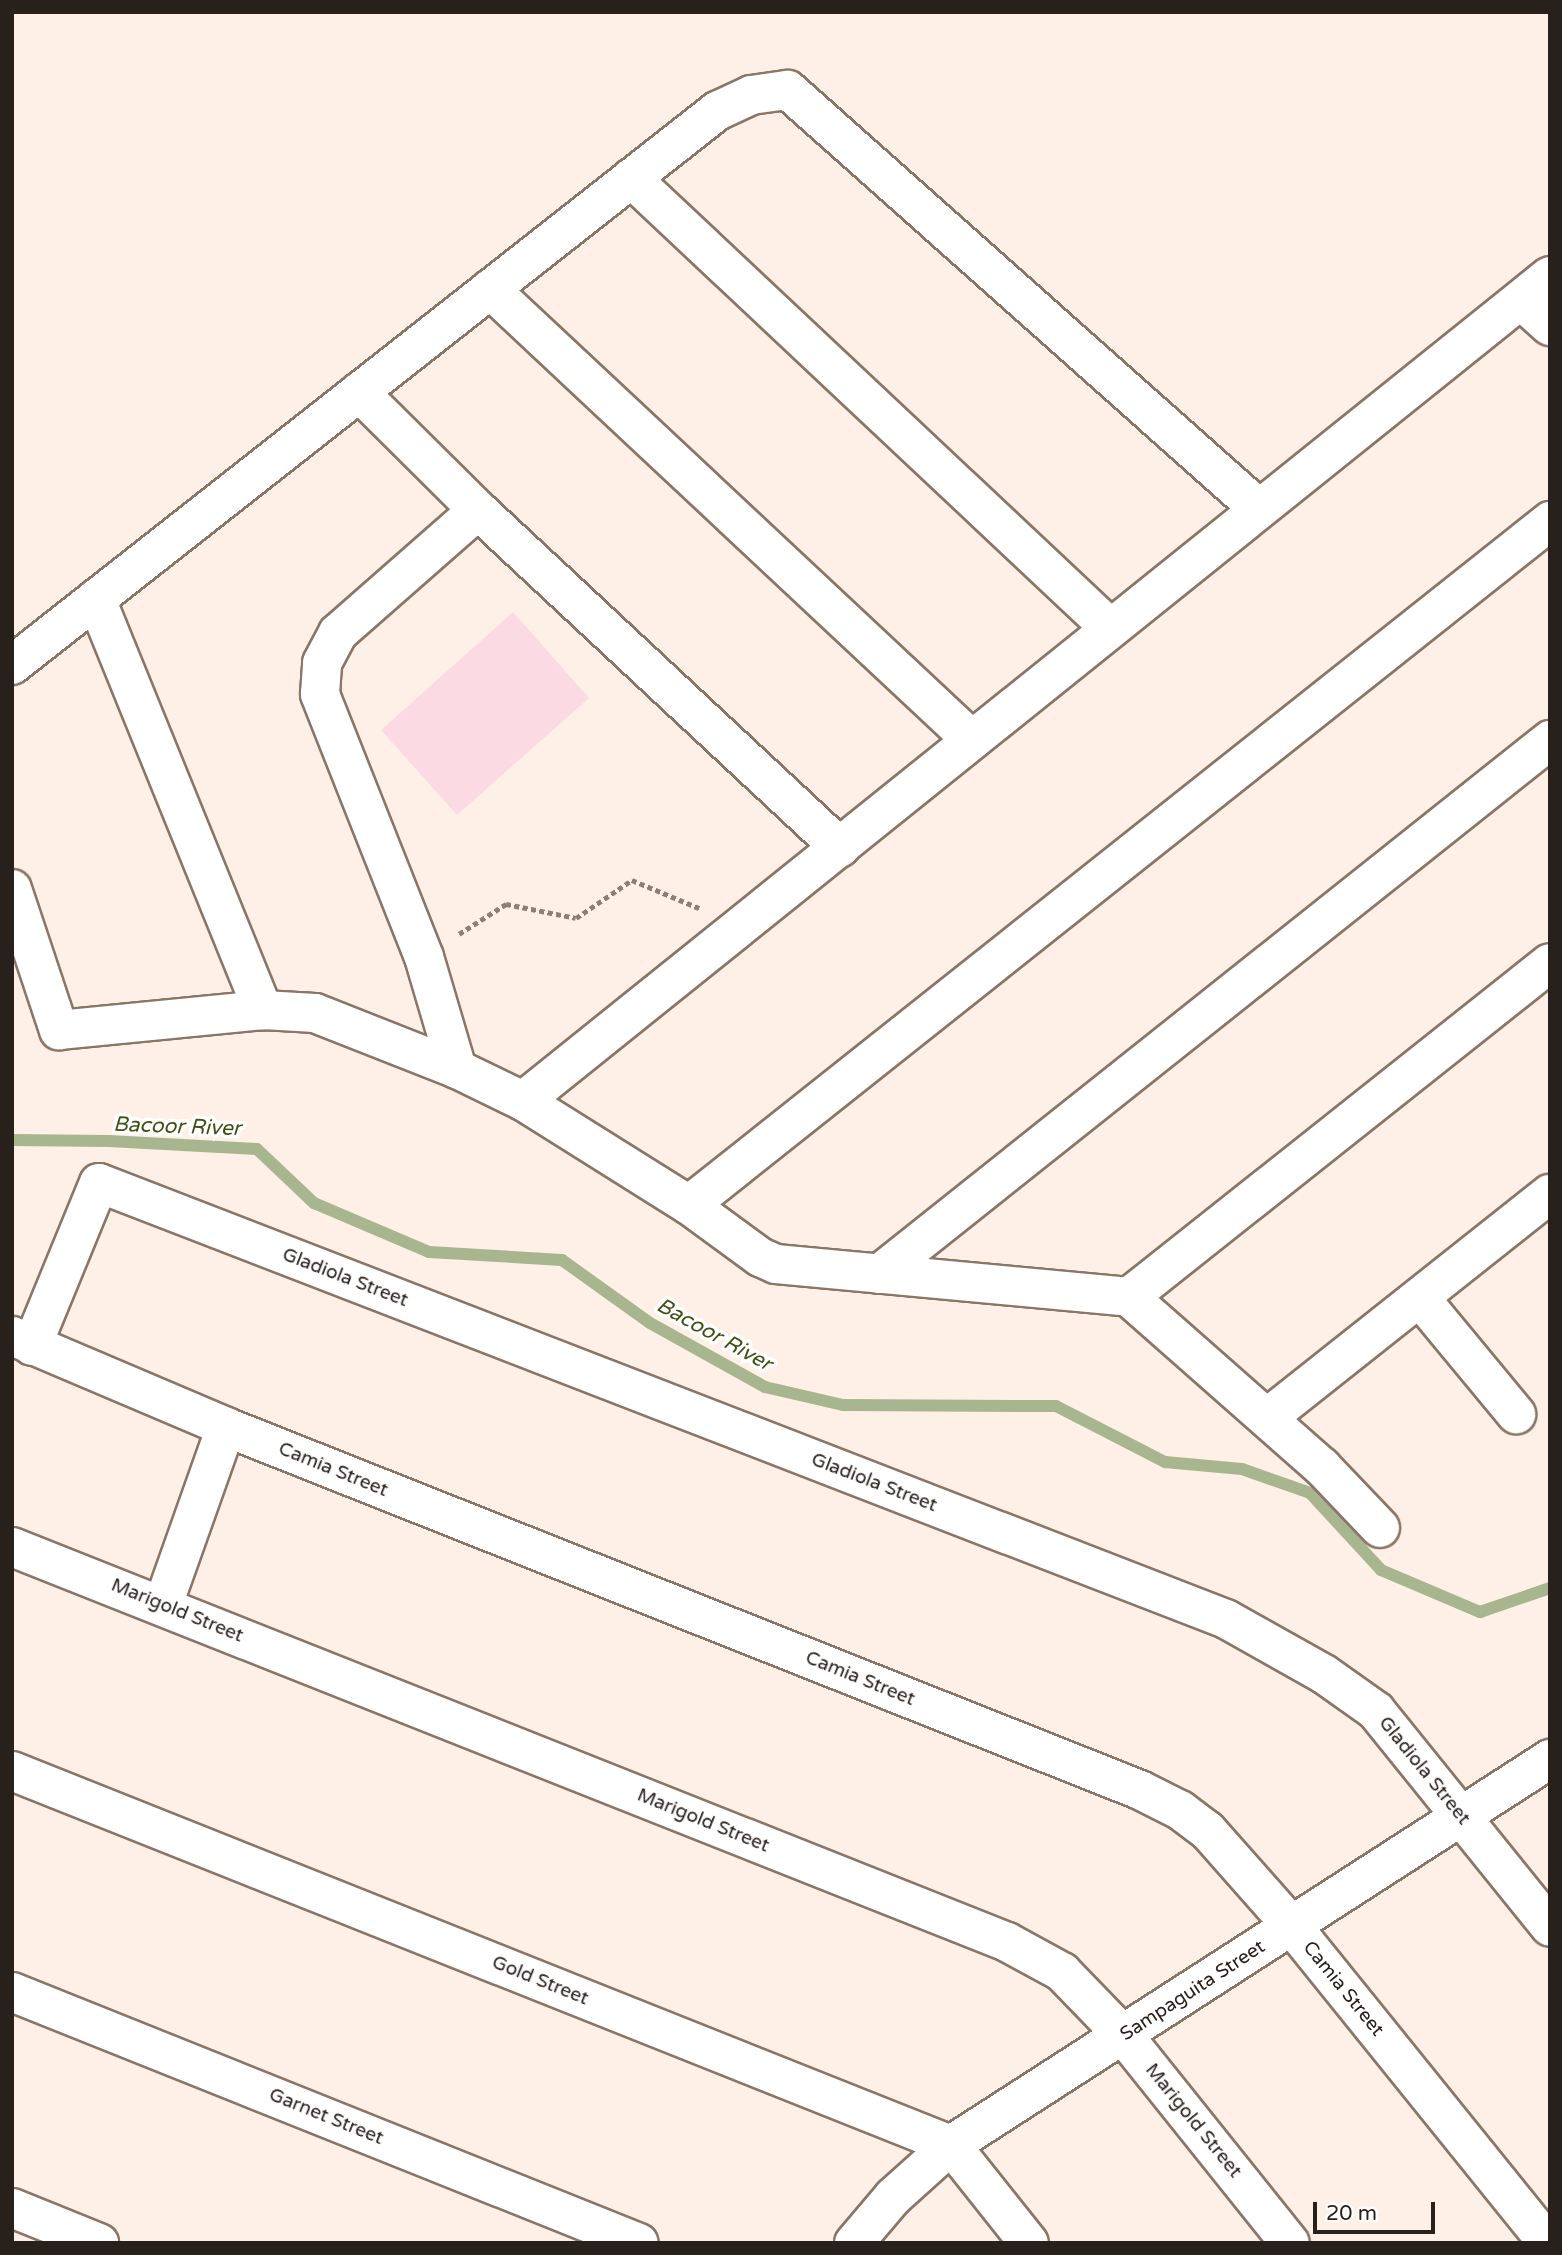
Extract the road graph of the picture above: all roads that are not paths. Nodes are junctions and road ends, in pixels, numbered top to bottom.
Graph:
1 (631, 178) junction
2 (1535, 288) edge
3 (490, 289) junction
4 (1550, 326) edge
5 (359, 392) junction
6 (1258, 508) junction
7 (478, 510) junction
8 (1550, 521) edge
9 (96, 599) junction
10 (1110, 628) junction
11 (12, 665) edge
12 (972, 740) junction
13 (1550, 740) edge
14 (840, 847) junction
15 (12, 890) edge
16 (1550, 962) edge
17 (263, 1010) junction
18 (457, 1069) junction
19 (523, 1101) junction
20 (1548, 1198) edge
21 (689, 1205) junction
22 (879, 1273) junction
23 (1129, 1297) junction
24 (1420, 1298) junction
25 (22, 1341) edge
26 (1516, 1414) dead end
27 (1267, 1418) junction
28 (226, 1427) junction
29 (1380, 1528) dead end
30 (12, 1547) edge
31 (163, 1605) junction
32 (1550, 1759) edge
33 (12, 1771) edge
34 (1461, 1817) junction
35 (1292, 1926) junction
36 (1550, 1927) edge
37 (12, 1992) edge
38 (1124, 2036) junction
39 (951, 2144) junction
40 (12, 2208) edge
41 (99, 2243) edge
42 (639, 2243) edge
43 (854, 2243) edge
44 (1029, 2243) edge
45 (1290, 2243) edge
46 (1548, 2243) edge

1 - 3 street
1 - 6 street
1 - 10 street
2 - 4 street
2 - 6 street
3 - 5 street
3 - 12 street
5 - 7 street
5 - 9 street
6 - 10 street
7 - 14 street
7 - 18 street
8 - 21 street
9 - 11 street
9 - 17 street
10 - 12 street
12 - 14 street
13 - 22 street
14 - 19 street
15 - 17 street
16 - 23 street
17 - 18 street
18 - 19 street
19 - 21 street
20 - 24 street
21 - 22 street
22 - 23 street
23 - 27 street
24 - 26 street
24 - 27 street
25 - 28 street, Camia Street
25 - 34 street, Gladiola Street
27 - 29 street
28 - 31 street
28 - 35 street, Camia Street
30 - 31 street, Marigold Street
31 - 38 street, Marigold Street
32 - 34 street, Sampaguita Street
33 - 39 street, Gold Street
34 - 35 street, Sampaguita Street
34 - 36 street, Gladiola Street
35 - 38 street, Sampaguita Street
35 - 46 street, Camia Street
37 - 42 street, Garnet Street
38 - 39 street, Sampaguita Street
38 - 45 street, Marigold Street
39 - 43 street, Sampaguita Street
39 - 44 street
40 - 41 street

